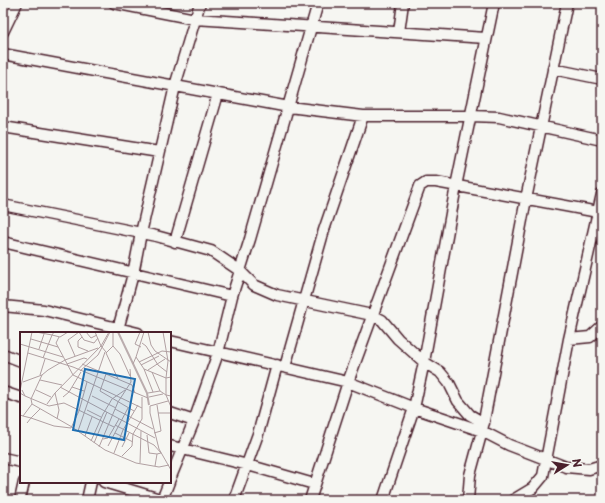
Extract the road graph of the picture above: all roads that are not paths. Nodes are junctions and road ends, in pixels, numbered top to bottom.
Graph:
1 (16, 3) edge
2 (114, 3) edge
3 (200, 3) edge
4 (318, 3) edge
5 (402, 3) edge
6 (494, 3) edge
7 (567, 3) edge
8 (195, 19) junction
9 (310, 27) junction
10 (3, 32) edge
11 (399, 32) junction
12 (486, 38) junction
13 (3, 54) edge
14 (553, 69) junction
15 (602, 79) edge
16 (175, 86) junction
17 (218, 94) junction
18 (288, 107) junction
19 (363, 116) junction
20 (471, 116) junction
21 (3, 127) edge
22 (541, 128) junction
23 (602, 140) edge
24 (159, 152) junction
25 (456, 186) junction
26 (602, 194) edge
27 (526, 198) junction
28 (3, 204) edge
29 (598, 212) junction
30 (141, 233) junction
31 (3, 242) edge
32 (175, 242) junction
33 (239, 270) junction
34 (133, 274) junction
35 (232, 296) junction
36 (304, 302) junction
37 (3, 306) edge
38 (372, 315) junction
39 (602, 326) edge
40 (118, 331) edge
41 (128, 332) edge
42 (569, 339) junction
43 (171, 341) edge
44 (218, 353) junction
45 (3, 354) edge
46 (20, 361) edge
47 (424, 362) junction
48 (281, 366) junction
49 (348, 382) junction
50 (3, 392) edge
51 (20, 398) edge
52 (414, 408) junction
53 (171, 412) edge
54 (194, 421) junction
55 (483, 427) junction
56 (171, 446) edge
57 (182, 449) junction
58 (3, 458) edge
59 (547, 459) junction
60 (20, 462) edge
61 (248, 465) junction
62 (602, 465) edge
63 (171, 476) edge
64 (24, 483) edge
65 (91, 483) edge
66 (107, 483) edge
67 (169, 483) edge
68 (314, 484) junction
69 (20, 500) edge
70 (87, 500) edge
71 (162, 500) edge
72 (234, 500) edge
73 (310, 500) edge
74 (383, 500) edge
75 (468, 500) edge
76 (513, 500) edge

1 - 10 street
2 - 8 street
3 - 8 street
4 - 9 street
5 - 11 street
6 - 12 street
7 - 14 street
8 - 9 street
8 - 16 street
9 - 11 street
9 - 18 street
11 - 12 street
12 - 20 street
13 - 16 street
14 - 15 street
14 - 22 street
16 - 17 street
16 - 24 street
17 - 18 street
17 - 32 street
18 - 19 street
18 - 33 street
19 - 20 street
19 - 36 street
20 - 22 street
20 - 25 street
21 - 24 street
22 - 23 street
22 - 27 street
24 - 30 street
25 - 27 street
25 - 38 street
25 - 47 street
26 - 29 street
27 - 29 street
27 - 55 street
28 - 30 street
29 - 42 street
30 - 32 street
30 - 34 street
31 - 34 street
32 - 33 street
33 - 35 street
33 - 36 street
34 - 35 street
34 - 40 street
35 - 44 street
36 - 38 street
36 - 48 street
37 - 40 street
38 - 47 street
38 - 49 street
39 - 42 street
40 - 41 street
42 - 59 street
43 - 44 street
44 - 48 street
44 - 54 street
45 - 46 street
47 - 52 street
47 - 55 street
48 - 49 street
48 - 61 street
49 - 52 street
49 - 68 street
50 - 51 street
52 - 55 street
52 - 74 street
53 - 54 street
54 - 57 street
55 - 59 street
55 - 75 street
56 - 57 street
57 - 61 street
57 - 63 street
58 - 60 street
59 - 62 street
59 - 76 street
61 - 68 street
61 - 72 street
64 - 69 street
65 - 70 street
66 - 71 street
67 - 71 street
68 - 73 street

